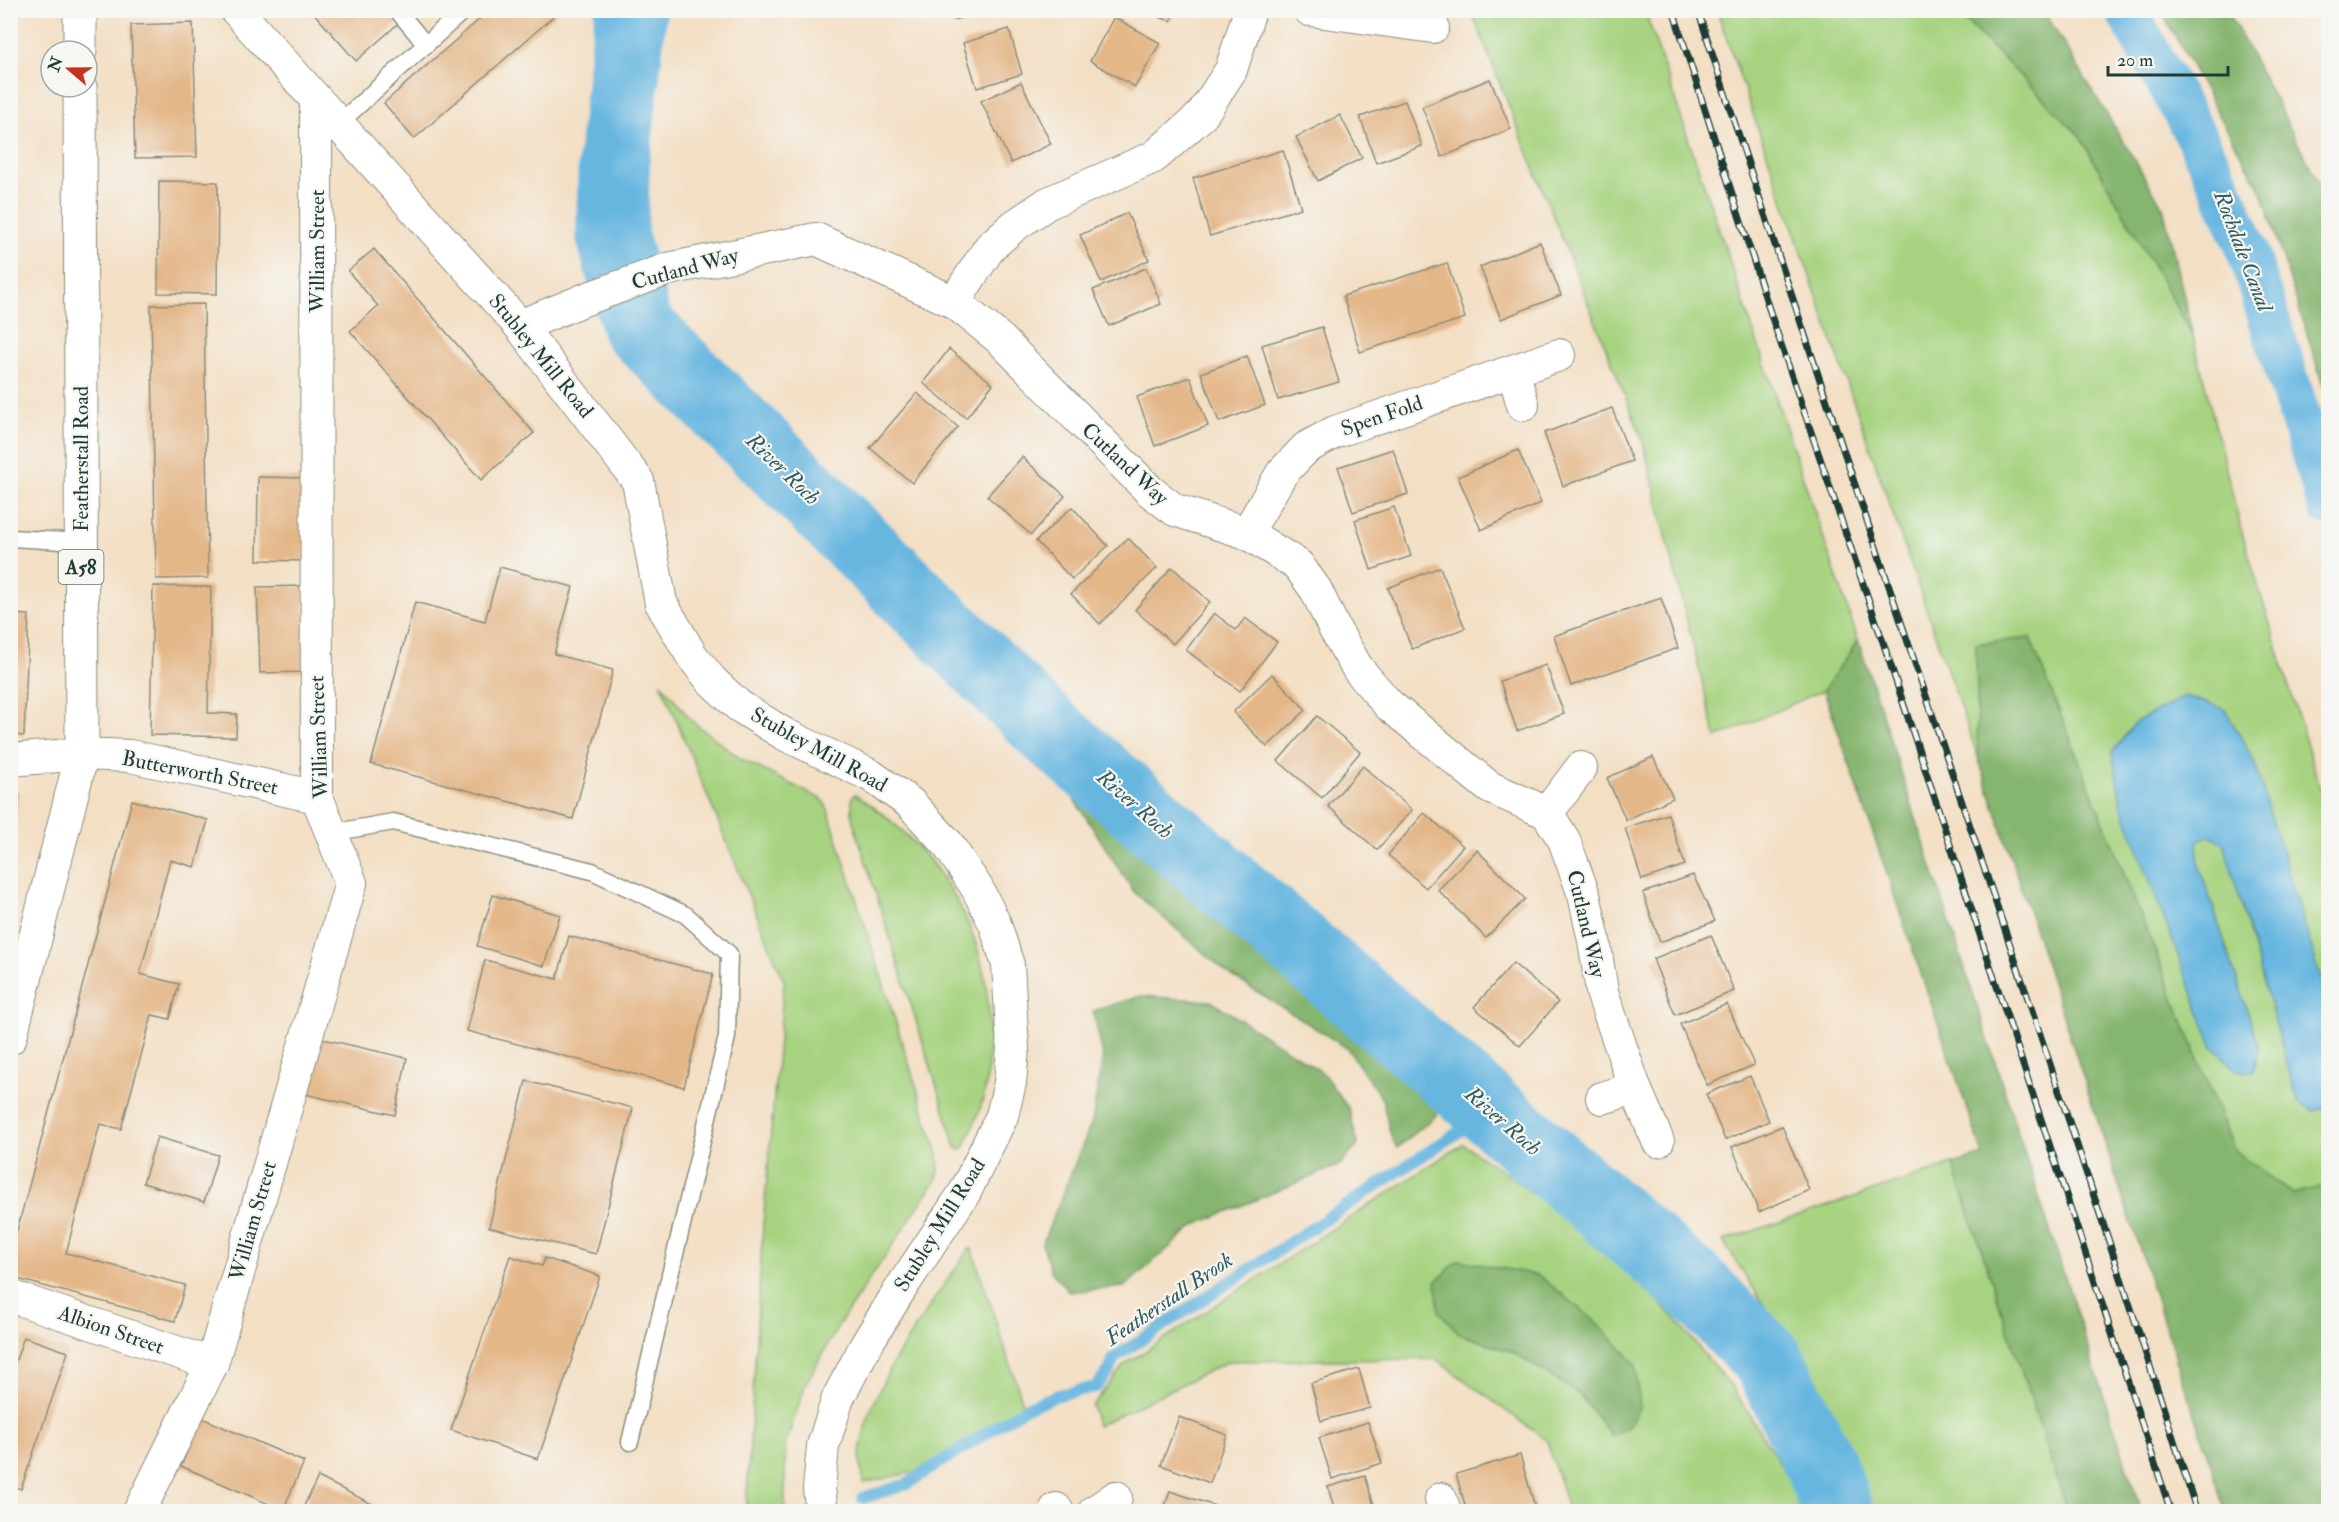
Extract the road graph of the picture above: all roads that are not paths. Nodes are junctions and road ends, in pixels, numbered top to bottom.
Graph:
1 (80, 10) edge
2 (236, 10) edge
3 (397, 10) edge
4 (464, 10) edge
5 (1250, 10) edge
6 (1310, 10) edge
7 (1433, 27) dead end
8 (80, 39) edge
9 (426, 45) junction
10 (80, 99) edge
11 (316, 100) junction
12 (338, 124) junction
13 (954, 302) junction
14 (520, 326) junction
15 (1559, 355) dead end
16 (1512, 371) junction
17 (1524, 405) dead end
18 (1247, 533) junction
19 (10, 538) edge
20 (81, 542) junction
21 (82, 754) junction
22 (10, 760) edge
23 (1581, 768) dead end
24 (317, 797) junction
25 (1547, 813) junction
26 (331, 833) junction
27 (10, 1038) edge
28 (1635, 1088) junction
29 (1602, 1098) dead end
30 (1658, 1141) dead end
31 (10, 1296) edge
32 (212, 1364) junction
33 (630, 1442) dead end
34 (138, 1512) edge
35 (822, 1512) edge

1 - 8 highway
2 - 11 street, Stubley Mill Road
3 - 9 lane
4 - 9 lane
5 - 13 street
6 - 7 street
9 - 12 lane
10 - 20 highway, Featherstall Road / A58
11 - 12 street, Stubley Mill Road
11 - 24 street, William Street
12 - 14 street, Stubley Mill Road
13 - 14 street, Cutland Way
13 - 18 street, Cutland Way
14 - 35 street, Stubley Mill Road
15 - 16 street, Spen Fold
16 - 17 street
16 - 18 street, Spen Fold
18 - 25 street, Cutland Way
19 - 20 lane
20 - 21 highway, Featherstall Road / A58
21 - 22 street, Butterworth Street
21 - 24 street, Butterworth Street
21 - 27 highway, Featherstall Road / A58
23 - 25 street
24 - 26 street, William Street
25 - 28 street, Cutland Way
26 - 32 street, William Street
26 - 33 lane
28 - 29 street
28 - 30 street, Cutland Way
31 - 32 street, Albion Street
32 - 34 street, William Street

